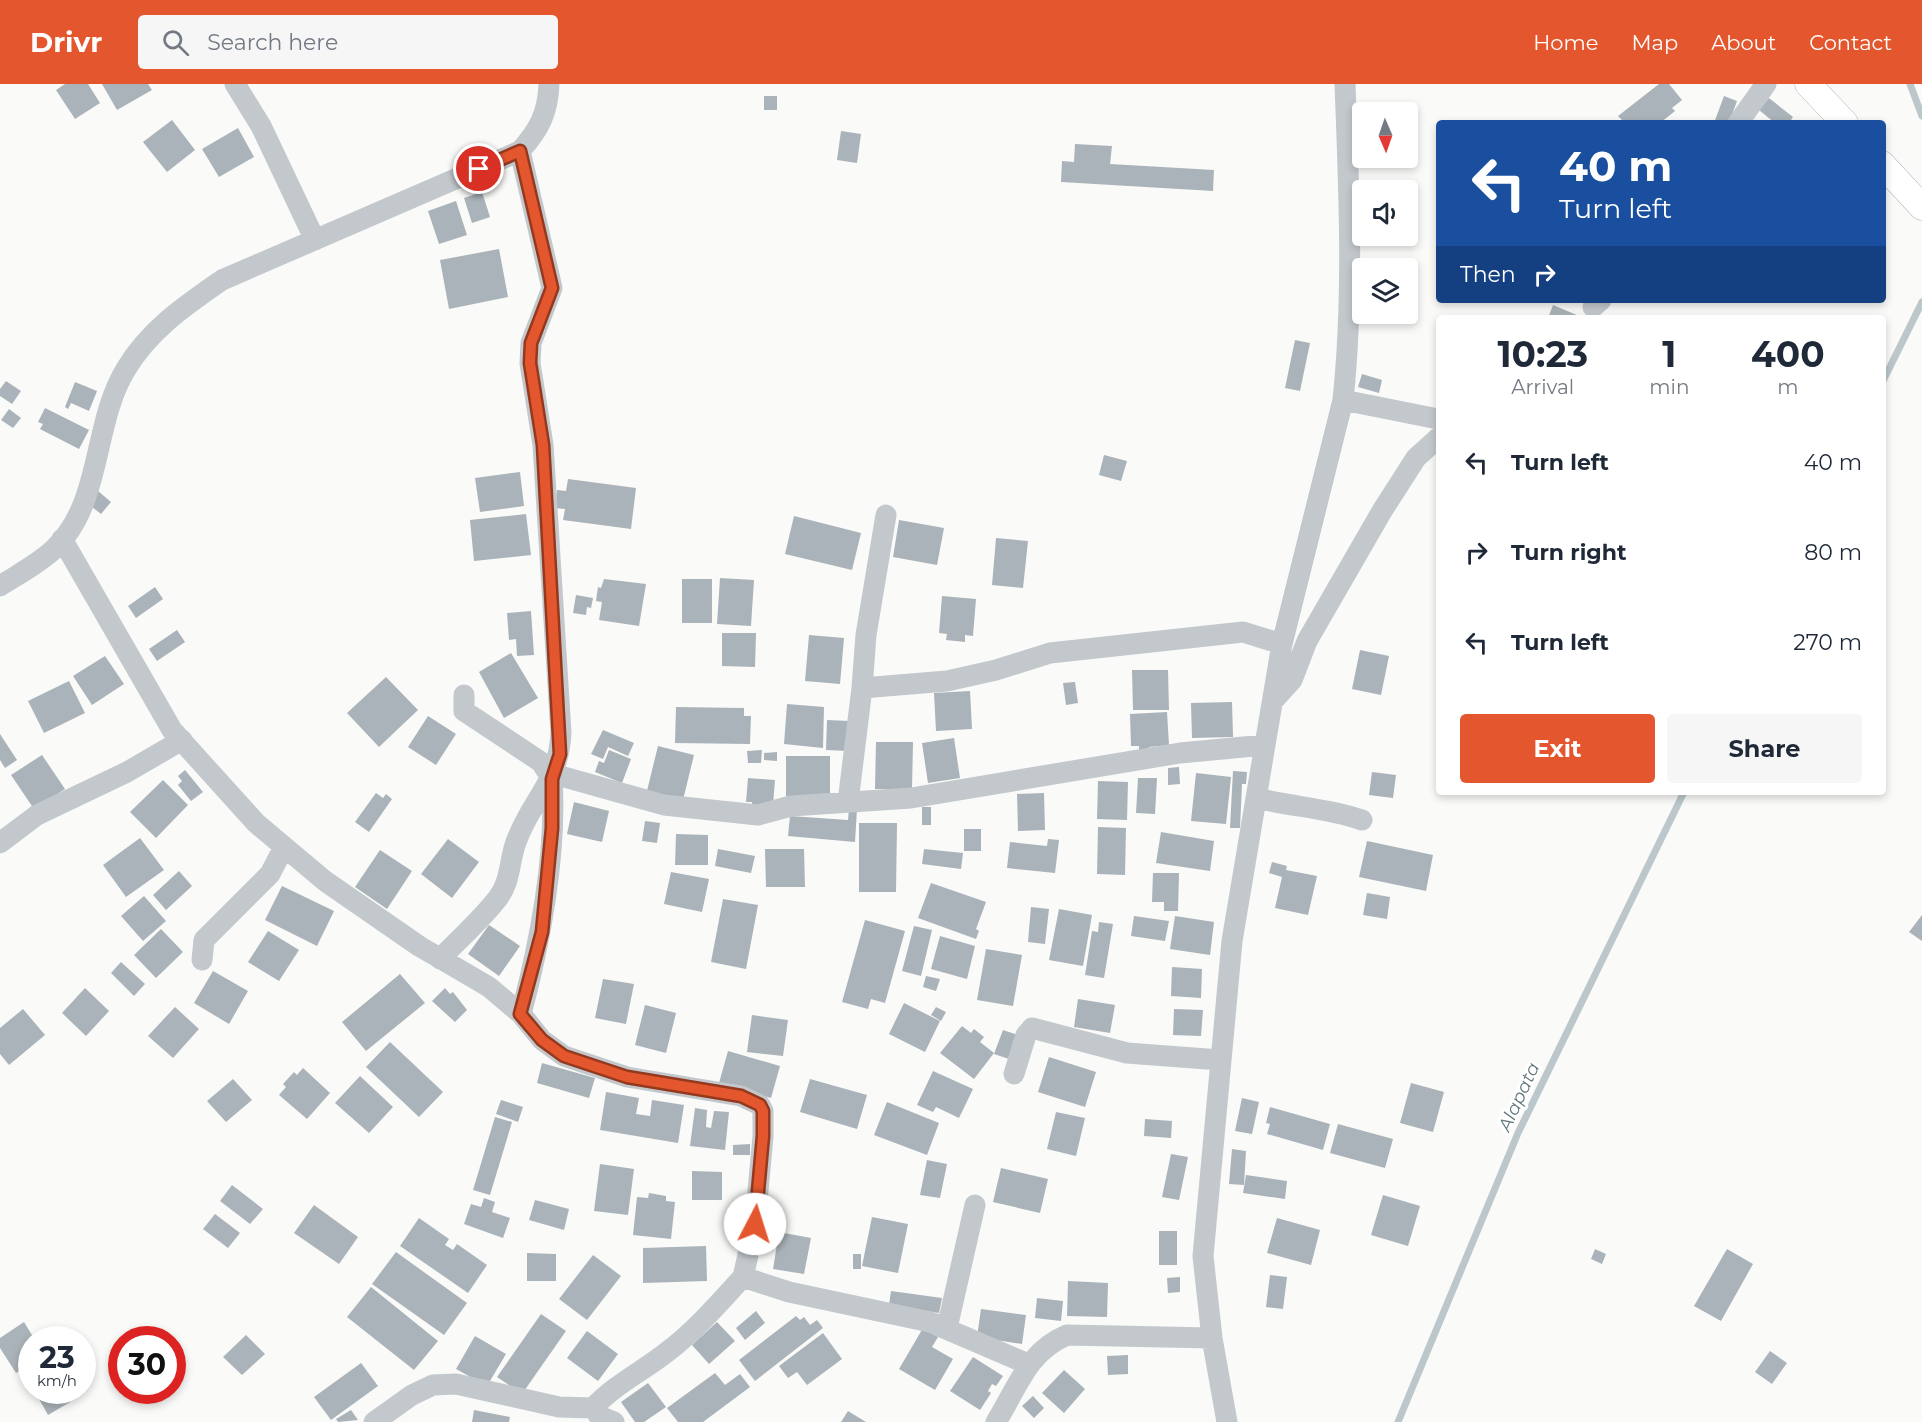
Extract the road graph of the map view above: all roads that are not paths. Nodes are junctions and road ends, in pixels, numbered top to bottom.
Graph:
1 (235, 84) edge
2 (549, 84) edge
3 (1345, 84) edge
4 (1766, 84) edge
5 (1809, 84) edge
6 (1740, 120) edge
7 (1842, 120) edge
8 (520, 151) junction
9 (1886, 168) edge
10 (1922, 207) edge
11 (315, 240) junction
12 (1343, 400) junction
13 (1436, 419) edge
14 (1436, 440) edge
15 (886, 515) dead end
16 (62, 539) junction
17 (0, 586) edge
18 (1282, 644) junction
19 (862, 688) junction
20 (464, 694) dead end
21 (1272, 702) junction
22 (182, 740) junction
23 (1265, 745) junction
24 (552, 779) junction
25 (1257, 798) junction
26 (848, 802) junction
27 (1362, 820) dead end
28 (0, 843) edge
29 (284, 847) junction
30 (440, 959) junction
31 (202, 960) dead end
32 (520, 1014) junction
33 (1220, 1060) junction
34 (1014, 1074) dead end
35 (975, 1205) dead end
36 (743, 1277) junction
37 (947, 1328) junction
38 (1212, 1338) junction
39 (1028, 1364) junction
40 (593, 1408) junction
41 (374, 1422) edge
42 (614, 1422) edge
43 (996, 1422) edge
44 (1227, 1422) edge

1 - 11 street
2 - 8 street
3 - 12 street
4 - 6 street
5 - 7 main road
8 - 11 street
8 - 24 street
9 - 10 main road
11 - 16 street
12 - 13 street
12 - 18 street
14 - 21 street
15 - 19 street
16 - 17 street
16 - 22 street
18 - 19 street
18 - 21 street
19 - 26 street
20 - 24 street
21 - 23 street
22 - 28 street
22 - 29 street
23 - 25 street
23 - 26 street
24 - 26 street
24 - 30 street
24 - 32 street
25 - 27 street
25 - 33 street
29 - 30 street
29 - 31 street
30 - 32 street
32 - 36 street
33 - 34 street
33 - 38 street
35 - 37 street
36 - 37 street
36 - 40 street
37 - 39 street
38 - 39 street
38 - 44 street
39 - 43 street
40 - 41 street
40 - 42 street

